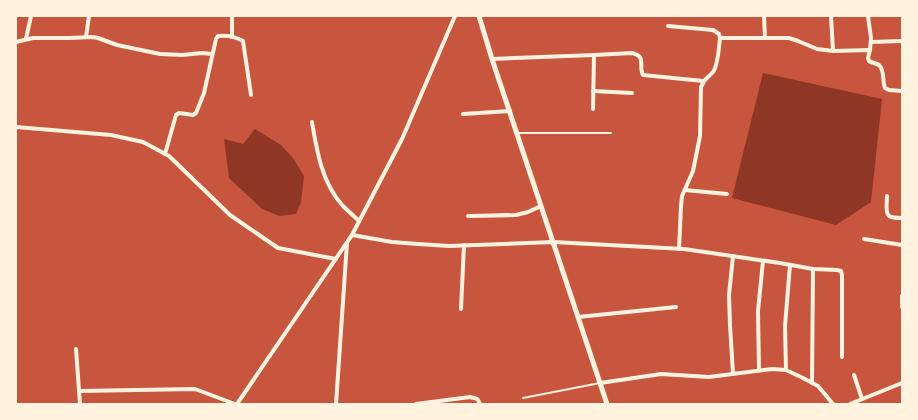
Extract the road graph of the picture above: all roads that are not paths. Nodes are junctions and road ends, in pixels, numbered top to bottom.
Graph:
1 (31, 16) edge
2 (89, 16) edge
3 (232, 16) edge
4 (455, 16) edge
5 (479, 16) edge
6 (764, 16) edge
7 (831, 16) edge
8 (868, 16) edge
9 (668, 26) dead end
10 (86, 37) junction
11 (232, 37) junction
12 (720, 38) junction
13 (765, 38) junction
14 (26, 39) junction
15 (902, 41) edge
16 (16, 42) edge
17 (871, 42) junction
18 (870, 50) junction
19 (833, 51) junction
20 (212, 54) junction
21 (594, 55) junction
22 (492, 60) junction
23 (703, 81) junction
24 (593, 91) junction
25 (902, 91) edge
26 (632, 93) dead end
27 (251, 95) dead end
28 (593, 109) dead end
29 (510, 111) junction
30 (463, 114) dead end
31 (312, 122) dead end
32 (16, 127) edge
33 (517, 133) junction
34 (610, 133) dead end
35 (165, 154) junction
36 (685, 190) junction
37 (727, 194) dead end
38 (887, 196) dead end
39 (541, 206) junction
40 (468, 216) dead end
41 (902, 218) edge
42 (359, 221) junction
43 (352, 235) junction
44 (864, 239) dead end
45 (552, 242) junction
46 (347, 243) junction
47 (464, 245) junction
48 (902, 245) edge
49 (679, 249) junction
50 (733, 256) junction
51 (336, 258) junction
52 (763, 261) junction
53 (790, 265) junction
54 (813, 269) junction
55 (902, 296) edge
56 (676, 307) dead end
57 (902, 307) edge
58 (461, 309) dead end
59 (578, 317) junction
60 (76, 349) dead end
61 (842, 357) dead end
62 (759, 370) junction
63 (786, 370) junction
64 (733, 374) junction
65 (854, 375) dead end
66 (600, 383) junction
67 (812, 383) junction
68 (902, 383) edge
69 (79, 391) junction
70 (523, 398) dead end
71 (862, 399) junction
72 (80, 404) edge
73 (236, 404) edge
74 (336, 404) edge
75 (416, 404) edge
76 (480, 404) edge
77 (607, 404) edge
78 (833, 404) edge
79 (850, 404) edge

1 - 14 street
2 - 10 street
3 - 11 street
4 - 42 street
5 - 22 street
6 - 13 street
7 - 19 street
8 - 17 street
9 - 12 street
10 - 14 street
10 - 20 street
11 - 20 street
11 - 27 street
12 - 13 street
12 - 23 street
13 - 19 street
14 - 16 street
15 - 17 street
17 - 18 street
18 - 19 street
18 - 25 street
20 - 35 street
21 - 22 street
21 - 23 street
21 - 24 street
22 - 29 street
23 - 36 street
24 - 26 street
24 - 28 street
29 - 30 street
29 - 33 street
31 - 42 street
32 - 35 street
33 - 34 lane
33 - 39 street
35 - 51 street
36 - 37 street
36 - 49 street
38 - 41 street
39 - 40 street
39 - 45 street
42 - 43 street
43 - 46 street
43 - 47 street
44 - 48 street
45 - 47 street
45 - 49 street
45 - 59 street
46 - 51 street
46 - 74 street
47 - 58 street
49 - 50 street
50 - 52 street
50 - 64 street
51 - 73 street
52 - 53 street
52 - 62 street
53 - 54 street
53 - 63 street
54 - 61 street
54 - 67 street
55 - 57 street
56 - 59 street
59 - 66 street
60 - 69 street
62 - 63 street
62 - 64 street
63 - 67 street
64 - 66 street
65 - 71 street
66 - 70 lane
66 - 77 street
67 - 78 street
68 - 71 street
69 - 72 street
69 - 73 street
71 - 79 street
75 - 76 street

